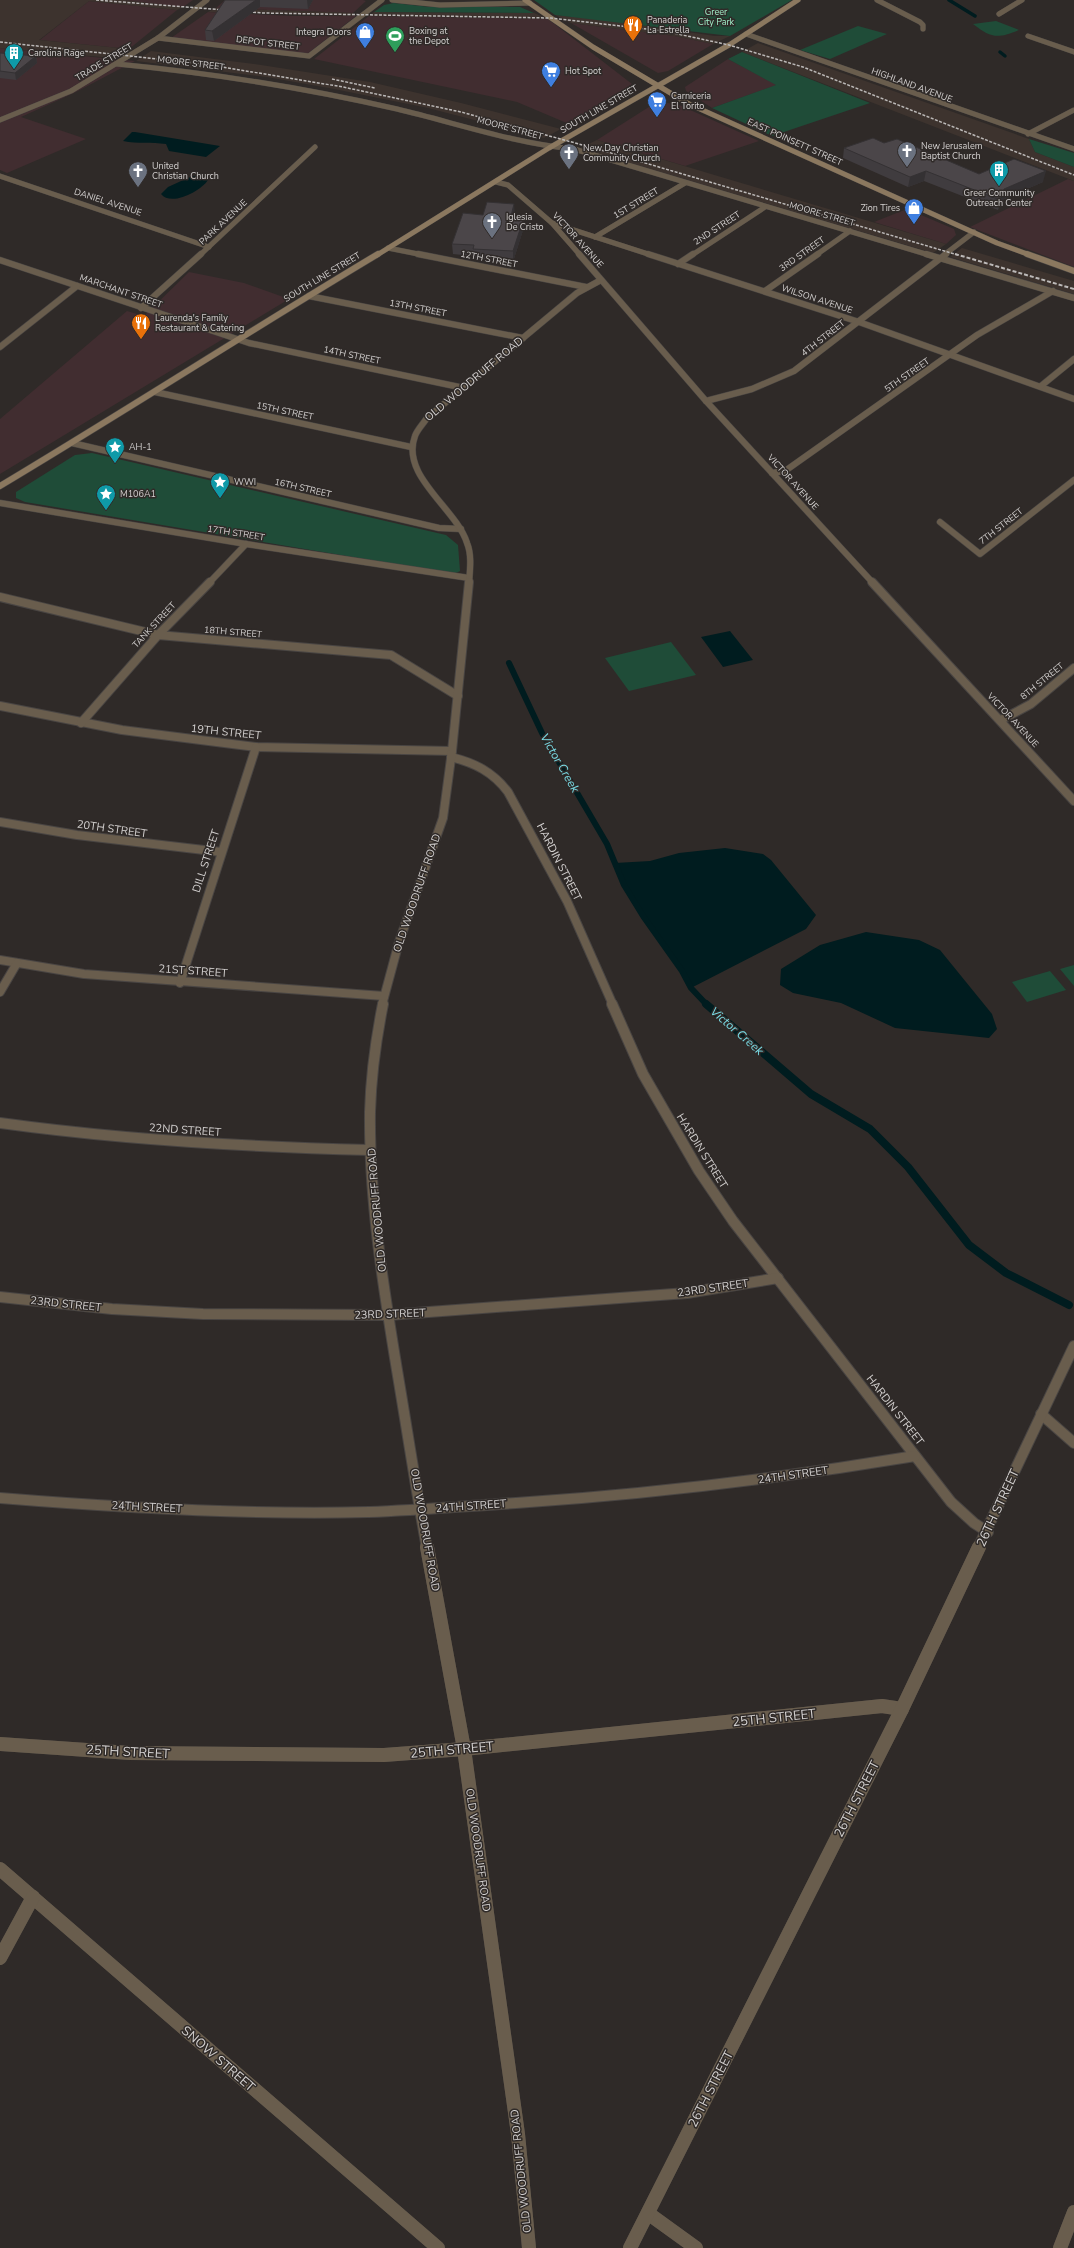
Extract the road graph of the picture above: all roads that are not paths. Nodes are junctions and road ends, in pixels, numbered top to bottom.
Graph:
1 (207, 0) edge
2 (382, 0) edge
3 (392, 0) edge
4 (798, 0) edge
5 (877, 0) edge
6 (1022, 0) edge
7 (527, 2) edge
8 (999, 14) dead end
9 (923, 29) dead end
10 (746, 34) junction
11 (1028, 36) dead end
12 (158, 38) junction
13 (1074, 52) edge
14 (117, 64) junction
15 (656, 86) junction
16 (1074, 110) edge
17 (0, 120) edge
18 (1028, 134) junction
19 (315, 147) dead end
20 (550, 148) junction
21 (1074, 149) edge
22 (0, 176) edge
23 (496, 182) junction
24 (685, 183) junction
25 (765, 207) junction
26 (552, 223) junction
27 (850, 231) junction
28 (974, 232) junction
29 (596, 237) junction
30 (209, 247) junction
31 (388, 248) junction
32 (940, 258) junction
33 (0, 260) edge
34 (678, 264) junction
35 (1074, 271) edge
36 (601, 280) junction
37 (77, 286) junction
38 (586, 287) junction
39 (765, 291) junction
40 (1053, 291) junction
41 (309, 296) junction
42 (1074, 298) edge
43 (141, 308) junction
44 (859, 322) junction
45 (523, 338) junction
46 (236, 340) junction
47 (0, 347) edge
48 (951, 354) junction
49 (1074, 359) edge
50 (1041, 386) junction
51 (464, 388) junction
52 (155, 392) junction
53 (1074, 398) edge
54 (706, 401) junction
55 (72, 443) junction
56 (411, 447) junction
57 (772, 474) junction
58 (1074, 480) edge
59 (0, 486) edge
60 (0, 503) edge
61 (940, 522) dead end
62 (461, 529) junction
63 (246, 544) junction
64 (469, 578) junction
65 (0, 597) edge
66 (158, 635) junction
67 (1074, 668) edge
68 (458, 696) junction
69 (0, 706) edge
70 (1001, 720) junction
71 (81, 722) junction
72 (256, 747) junction
73 (452, 754) junction
74 (1074, 801) edge
75 (0, 822) edge
76 (221, 852) junction
77 (0, 960) edge
78 (17, 963) junction
79 (180, 982) junction
80 (0, 992) edge
81 (384, 996) junction
82 (0, 1123) edge
83 (370, 1150) junction
84 (778, 1278) junction
85 (0, 1297) edge
86 (388, 1315) junction
87 (1074, 1346) edge
88 (1041, 1414) junction
89 (1074, 1443) edge
90 (915, 1456) junction
91 (0, 1498) edge
92 (420, 1510) junction
93 (988, 1532) junction
94 (902, 1709) junction
95 (0, 1744) edge
96 (464, 1749) junction
97 (0, 1868) edge
98 (33, 1897) junction
99 (0, 1958) edge
100 (1074, 2212) edge
101 (649, 2214) junction
102 (438, 2248) edge
103 (529, 2248) edge
104 (630, 2248) edge
105 (696, 2248) edge
106 (1060, 2248) edge

1 - 12 street, TRADE STREET
2 - 12 street, DEPOT STREET
3 - 7 street
4 - 10 main road, SOUTH LINE STREET
5 - 9 street
6 - 8 street
7 - 15 main road, EAST POINSETT STREET
10 - 15 main road, SOUTH LINE STREET
10 - 18 street, HIGHLAND AVENUE
11 - 13 street
12 - 14 street, TRADE STREET
14 - 17 street, TRADE STREET
14 - 20 street, MOORE STREET
15 - 20 main road, SOUTH LINE STREET
15 - 28 main road, EAST POINSETT STREET
16 - 18 street
18 - 21 street, HIGHLAND AVENUE
19 - 30 street, PARK AVENUE
20 - 23 main road, SOUTH LINE STREET
20 - 24 street, MOORE STREET
22 - 30 street, DANIEL AVENUE
23 - 26 street, VICTOR AVENUE
23 - 31 main road, SOUTH LINE STREET
24 - 25 street, MOORE STREET
24 - 29 street, 1ST STREET
25 - 27 street, MOORE STREET
25 - 34 street, 2ND STREET
26 - 29 street, WILSON AVENUE
26 - 36 street, VICTOR AVENUE
27 - 32 street, MOORE STREET
27 - 39 street, 3RD STREET
28 - 32 street, 4TH STREET
28 - 35 main road, EAST POINSETT STREET
29 - 34 street, WILSON AVENUE
30 - 43 street, PARK AVENUE
31 - 38 street, 12TH STREET
31 - 41 main road, SOUTH LINE STREET
32 - 40 street, MOORE STREET
32 - 44 street, 4TH STREET
33 - 37 street, MARCHANT STREET
34 - 39 street, WILSON AVENUE
36 - 38 street, OLD WOODRUFF ROAD
36 - 54 street, VICTOR AVENUE
37 - 43 street, MARCHANT STREET
37 - 47 street
38 - 45 street, OLD WOODRUFF ROAD
39 - 44 street, WILSON AVENUE
40 - 42 street, MOORE STREET
40 - 48 street, 5TH STREET
41 - 45 street, 13TH STREET
41 - 46 main road, SOUTH LINE STREET
43 - 46 street, MARCHANT STREET
44 - 48 street, WILSON AVENUE
44 - 54 street, 4TH STREET
45 - 51 street, OLD WOODRUFF ROAD
46 - 51 street, 14TH STREET
46 - 52 main road, SOUTH LINE STREET
48 - 50 street, WILSON AVENUE
48 - 57 street, 5TH STREET
49 - 50 street
50 - 53 street, WILSON AVENUE
51 - 56 street, OLD WOODRUFF ROAD
52 - 55 main road, SOUTH LINE STREET
52 - 56 street, 15TH STREET
54 - 57 street, VICTOR AVENUE
55 - 59 main road, SOUTH LINE STREET
55 - 62 street, 16TH STREET
56 - 62 street, OLD WOODRUFF ROAD
57 - 70 street, VICTOR AVENUE
58 - 61 street, 7TH STREET
60 - 63 street, 17TH STREET
62 - 64 street, OLD WOODRUFF ROAD
63 - 64 street, 17TH STREET
63 - 66 street, TANK STREET
64 - 68 street, OLD WOODRUFF ROAD
65 - 66 street, 18TH STREET
66 - 68 street, 18TH STREET
66 - 71 street, TANK STREET
67 - 70 street, 8TH STREET
68 - 73 street, OLD WOODRUFF ROAD
69 - 71 street, 19TH STREET
70 - 74 street, VICTOR AVENUE
71 - 72 street, 19TH STREET
72 - 73 street, 19TH STREET
72 - 76 street, DILL STREET
73 - 81 street, OLD WOODRUFF ROAD
73 - 84 street, HARDIN STREET
75 - 76 street, 20TH STREET
76 - 79 street, DILL STREET
77 - 78 street, 21ST STREET
78 - 79 street, 21ST STREET
78 - 80 street
79 - 81 street, 21ST STREET
81 - 83 street, OLD WOODRUFF ROAD
82 - 83 street, 22ND STREET
83 - 86 street, OLD WOODRUFF ROAD
84 - 86 street, 23RD STREET
84 - 90 street, HARDIN STREET
85 - 86 street, 23RD STREET
86 - 92 street, OLD WOODRUFF ROAD
87 - 88 street, 26TH STREET
88 - 89 street
88 - 93 street, 26TH STREET
90 - 92 street, 24TH STREET
90 - 93 street, HARDIN STREET
91 - 92 street, 24TH STREET
92 - 96 street, OLD WOODRUFF ROAD
93 - 94 street, 26TH STREET
94 - 96 street, 25TH STREET
94 - 101 street, 26TH STREET
95 - 96 street, 25TH STREET
96 - 103 street, OLD WOODRUFF ROAD
97 - 98 street, SNOW STREET
98 - 99 street
98 - 102 street, SNOW STREET
100 - 106 street
101 - 104 street, 26TH STREET
101 - 105 street

